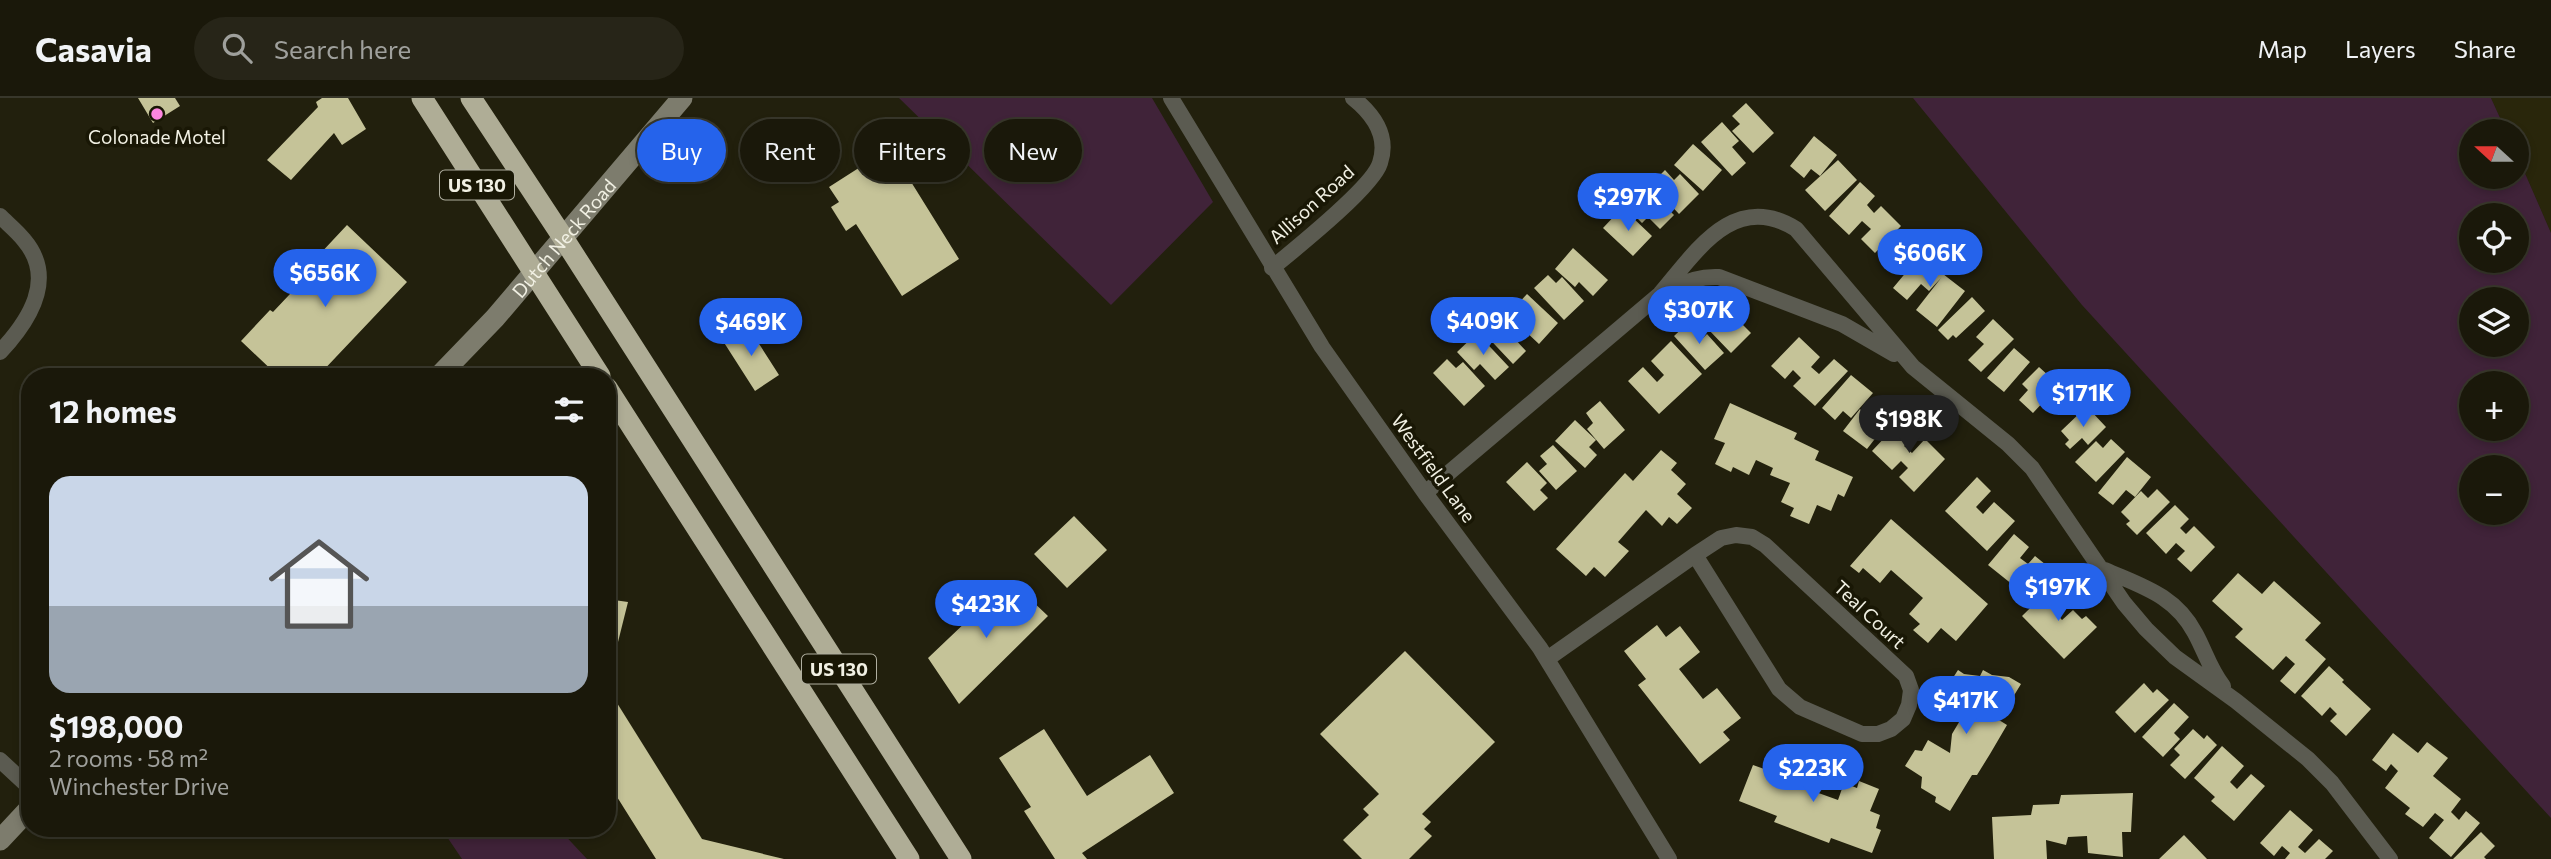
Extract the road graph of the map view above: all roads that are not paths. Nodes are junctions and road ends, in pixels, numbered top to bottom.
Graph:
1 (422, 98) edge
2 (471, 98) edge
3 (682, 98) edge
4 (1171, 98) edge
5 (1353, 98) edge
6 (0, 216) edge
7 (562, 236) junction
8 (1272, 268) junction
9 (533, 272) junction
10 (1660, 294) junction
11 (0, 352) edge
12 (1913, 367) junction
13 (447, 368) edge
14 (595, 368) edge
15 (616, 402) edge
16 (1425, 493) junction
17 (1695, 555) junction
18 (2102, 568) junction
19 (1547, 659) junction
20 (2236, 701) junction
21 (0, 760) edge
22 (21, 780) edge
23 (21, 818) edge
24 (0, 840) edge
25 (909, 859) edge
26 (961, 859) edge
27 (1669, 859) edge
28 (2390, 859) edge

1 - 9 highway, US 130
2 - 7 highway, US 130
3 - 7 street, Dutch Neck Road
4 - 8 street, Westfield Lane
5 - 8 street, Allison Road
6 - 11 street
7 - 9 street, Dutch Neck Road
7 - 26 highway, US 130
8 - 16 street, Westfield Lane
9 - 13 street, Dutch Neck Road
9 - 14 highway, US 130
10 - 12 street
10 - 12 street
10 - 16 street
12 - 18 street
15 - 25 highway, US 130
16 - 19 street, Westfield Lane
17 - 17 street, Teal Court
17 - 19 street, Teal Court
18 - 20 street
18 - 20 street
19 - 27 street, Westfield Lane
20 - 28 street
21 - 22 street
23 - 24 street

